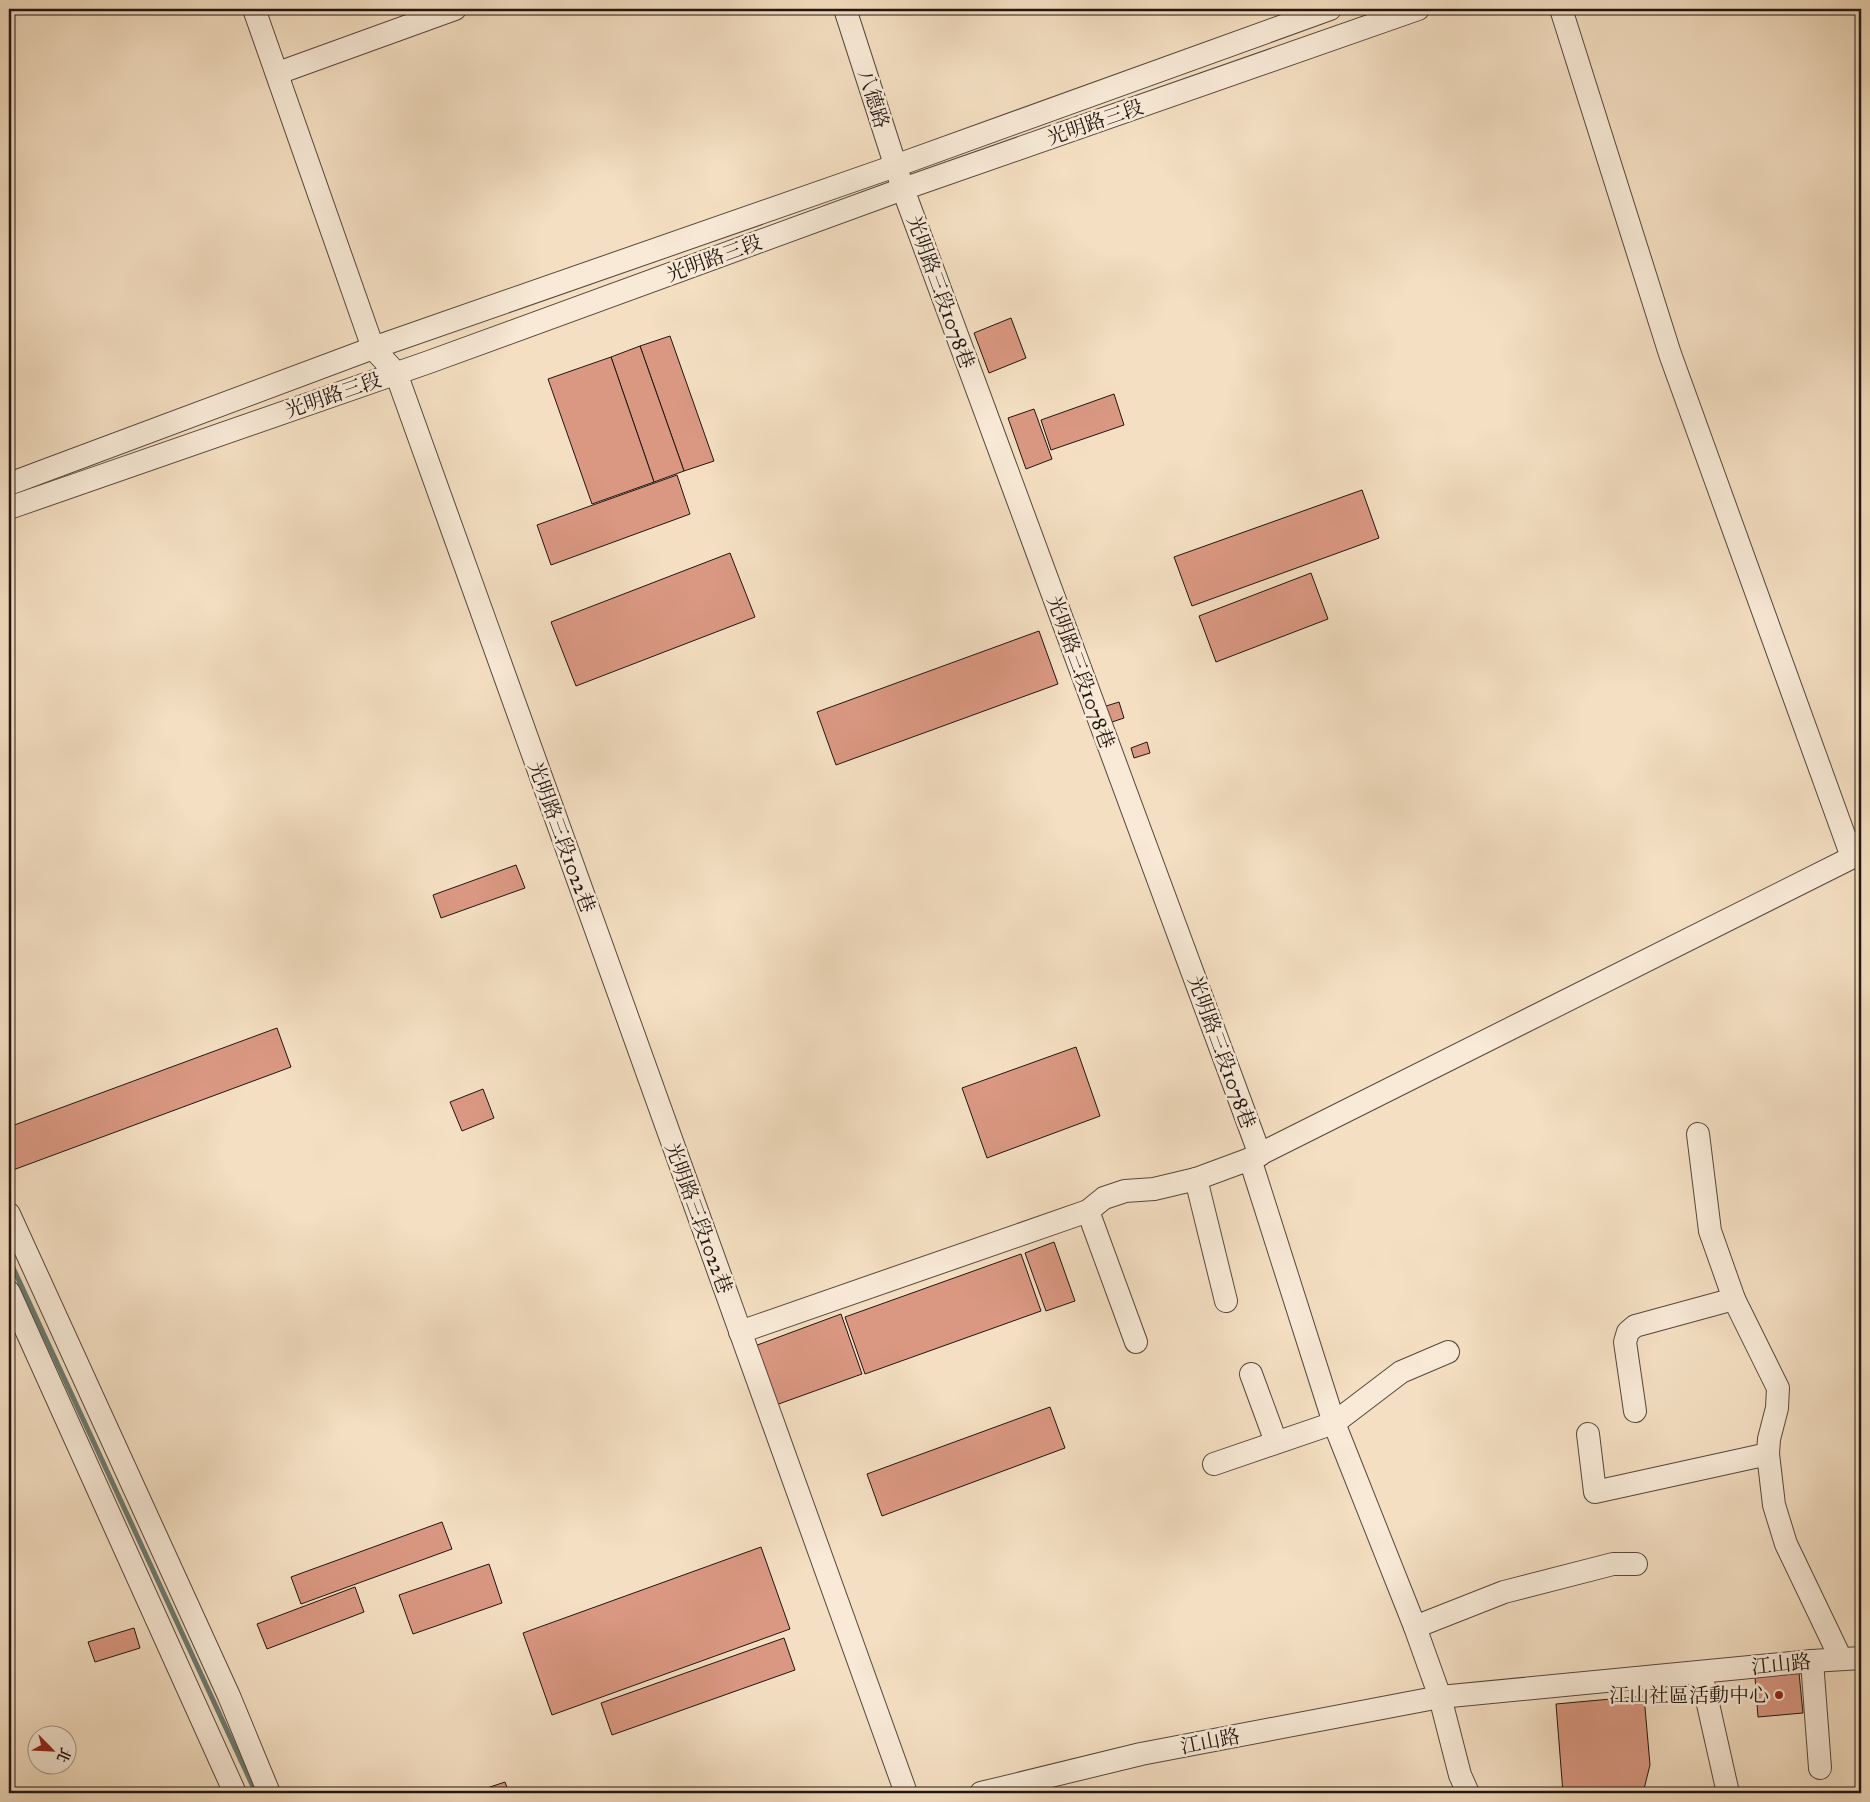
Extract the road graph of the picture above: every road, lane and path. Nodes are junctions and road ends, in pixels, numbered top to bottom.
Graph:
1 (254, 9) edge
2 (455, 9) edge
3 (846, 9) edge
4 (1330, 9) edge
5 (1418, 9) edge
6 (1562, 9) edge
7 (283, 71) junction
8 (895, 166) junction
9 (903, 189) junction
10 (373, 348) junction
11 (396, 373) junction
12 (9, 484) edge
13 (9, 508) edge
14 (1857, 855) edge
15 (1698, 1134) dead end
16 (1255, 1157) junction
17 (1196, 1178) junction
18 (1088, 1211) junction
19 (9, 1214) edge
20 (9, 1292) edge
21 (1734, 1299) junction
22 (1226, 1301) dead end
23 (740, 1332) junction
24 (1136, 1342) dead end
25 (1448, 1352) dead end
26 (1251, 1374) dead end
27 (1636, 1411) dead end
28 (1334, 1423) junction
29 (1588, 1434) dead end
30 (1276, 1442) junction
31 (1768, 1454) junction
32 (1214, 1464) dead end
33 (1636, 1564) dead end
34 (1415, 1627) junction
35 (1851, 1658) edge
36 (1812, 1660) junction
37 (1701, 1673) junction
38 (1440, 1697) junction
39 (1820, 1768) dead end
40 (235, 1793) edge
41 (269, 1793) edge
42 (906, 1793) edge
43 (981, 1793) edge
44 (1468, 1793) edge
45 (1728, 1793) edge

1 - 7 street
2 - 7 street
3 - 8 street, 八德路
4 - 8 street, 光明路三段
5 - 9 street, 光明路三段
6 - 14 street
7 - 10 street
8 - 9 street, 八德路
8 - 10 street, 光明路三段
9 - 11 street, 光明路三段
9 - 16 street, 光明路三段1078巷
10 - 11 street, 光明路三段1022巷
10 - 12 street, 光明路三段
11 - 13 street, 光明路三段
11 - 23 street, 光明路三段1022巷
14 - 16 street
15 - 21 street
16 - 17 street
16 - 28 street, 光明路三段1078巷
17 - 18 street
17 - 22 street
18 - 23 street
18 - 24 street
19 - 41 street
20 - 40 street
21 - 27 street
21 - 31 street
23 - 42 street, 光明路三段1022巷
25 - 28 street
26 - 30 street
28 - 30 street
28 - 34 street, 光明路三段1078巷
29 - 31 street
30 - 32 street
31 - 35 street
33 - 34 street
34 - 38 street, 光明路三段1078巷
35 - 36 street, 江山路
36 - 37 street, 江山路
36 - 39 street
37 - 38 street, 江山路
37 - 45 street
38 - 43 street, 江山路
38 - 44 street

